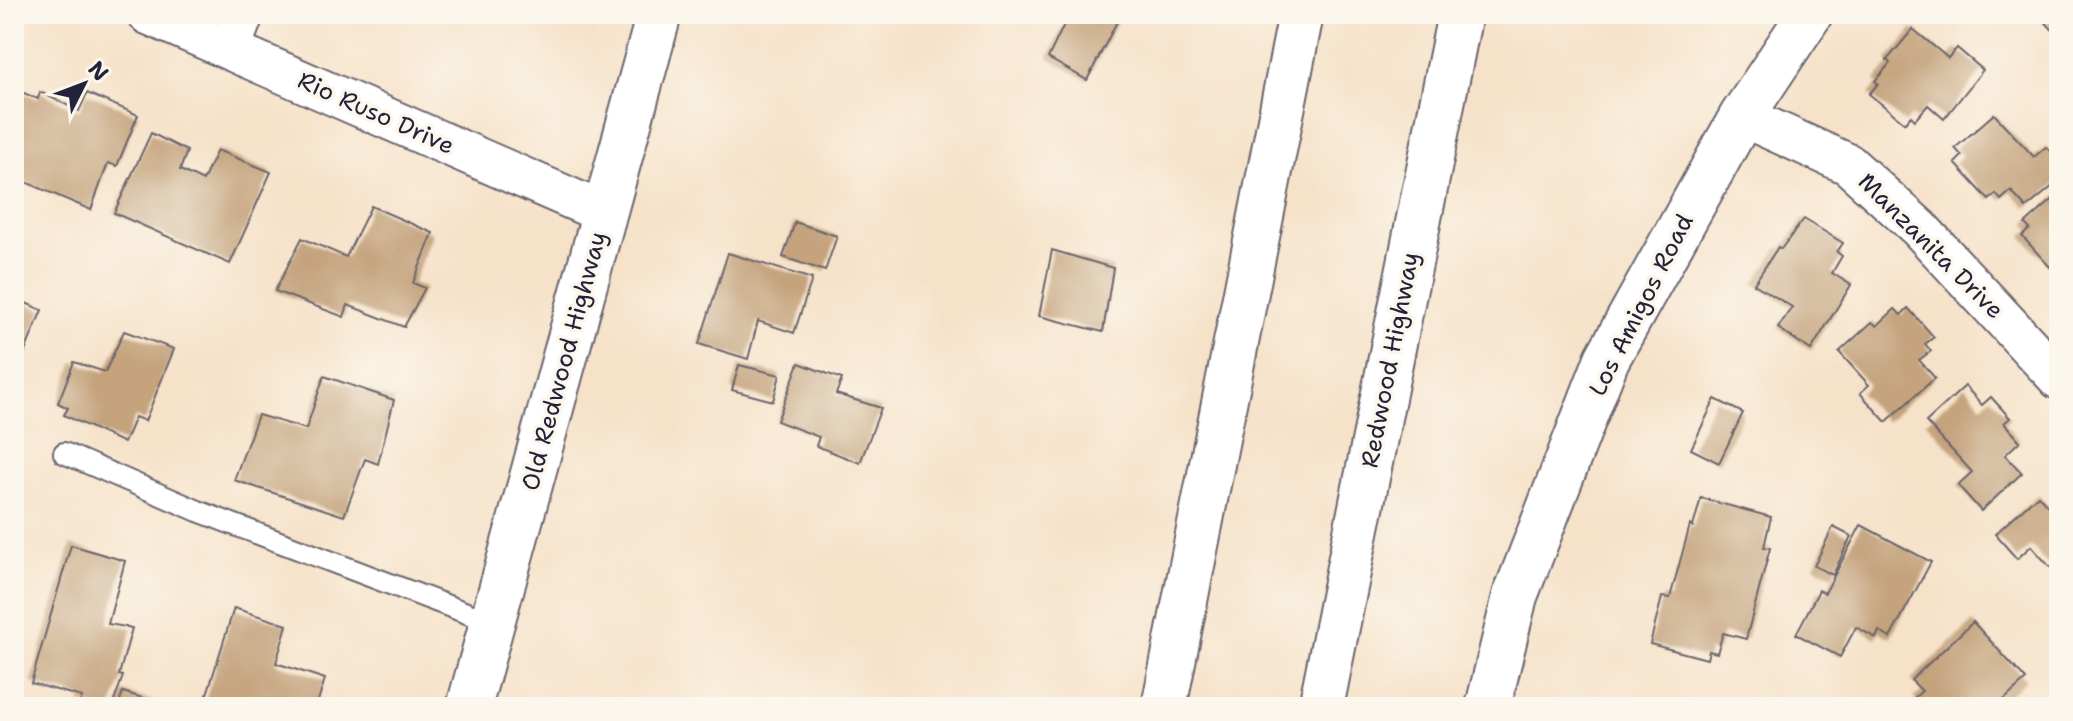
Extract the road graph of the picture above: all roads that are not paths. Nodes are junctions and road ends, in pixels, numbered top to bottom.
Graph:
1 (148, 14) edge
2 (659, 14) edge
3 (1301, 14) edge
4 (1460, 14) edge
5 (1810, 14) edge
6 (236, 32) edge
7 (1742, 116) junction
8 (604, 213) junction
9 (2059, 379) edge
10 (64, 453) dead end
11 (493, 623) junction
12 (469, 707) edge
13 (1164, 707) edge
14 (1321, 707) edge
15 (1488, 707) edge

1 - 6 street, Rio Ruso Drive
2 - 8 main road, Old Redwood Highway
3 - 13 main road
4 - 14 main road, Redwood Highway
5 - 7 main road, Los Amigos Road
6 - 8 street, Rio Ruso Drive
7 - 9 street, Manzanita Drive
7 - 15 main road, Los Amigos Road
8 - 11 main road, Old Redwood Highway
10 - 11 lane
11 - 12 main road, Old Redwood Highway

